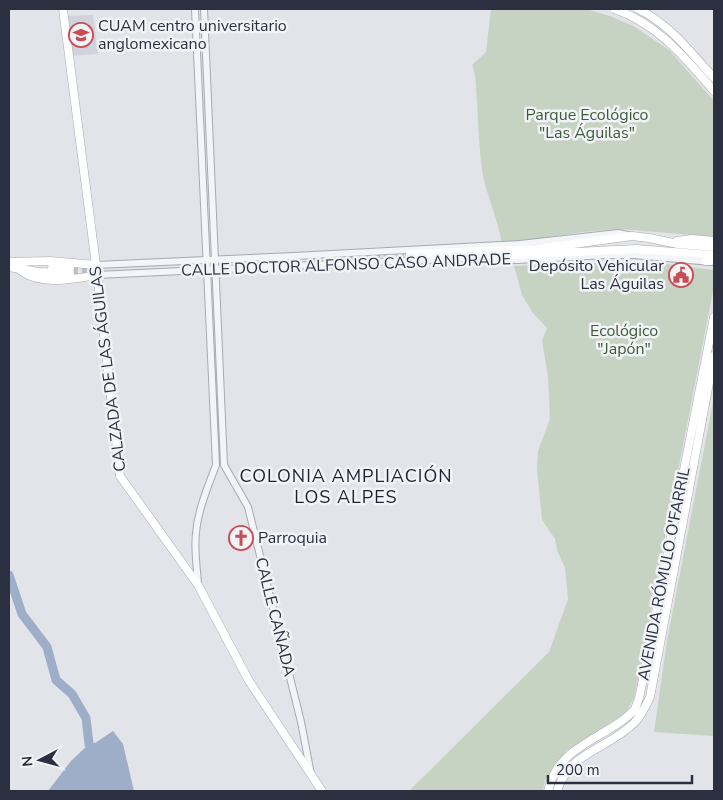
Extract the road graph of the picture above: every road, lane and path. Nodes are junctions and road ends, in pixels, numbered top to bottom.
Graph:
1 (63, 9) edge
2 (195, 9) edge
3 (204, 9) edge
4 (614, 9) edge
5 (638, 9) edge
6 (714, 78) edge
7 (714, 91) edge
8 (632, 236) junction
9 (714, 241) edge
10 (672, 242) junction
11 (576, 254) junction
12 (712, 254) edge
13 (207, 260) junction
14 (215, 260) junction
15 (10, 264) edge
16 (96, 265) junction
17 (215, 268) junction
18 (208, 269) junction
19 (20, 270) junction
20 (97, 275) junction
21 (714, 317) edge
22 (712, 338) edge
23 (714, 356) edge
24 (212, 388) junction
25 (220, 388) junction
26 (198, 585) junction
27 (311, 775) junction
28 (322, 791) edge
29 (548, 791) edge
30 (557, 791) edge

1 - 16 main road, CALZADA DE LAS ÁGUILAS
2 - 13 street
3 - 14 street
4 - 7 main road
5 - 6 main road
8 - 10 main road
8 - 11 main road
8 - 14 street, CALLE DOCTOR ALFONSO CASO ANDRADE
9 - 10 main road
10 - 12 main road
11 - 12 main road
11 - 17 street, CALLE DOCTOR ALFONSO CASO ANDRADE
13 - 14 street, CALLE DOCTOR ALFONSO CASO ANDRADE
13 - 16 street, CALLE DOCTOR ALFONSO CASO ANDRADE
13 - 18 street
14 - 17 street
15 - 16 main road
15 - 19 main road
15 - 19 main road
16 - 20 main road, CALZADA DE LAS ÁGUILAS
17 - 18 street, CALLE DOCTOR ALFONSO CASO ANDRADE
17 - 25 street
18 - 20 street, CALLE DOCTOR ALFONSO CASO ANDRADE
18 - 24 street
19 - 20 main road
20 - 26 main road, CALZADA DE LAS ÁGUILAS
21 - 22 main road, AVENIDA RÓMULO O'FARRIL
22 - 29 main road, AVENIDA RÓMULO O'FARRIL
23 - 30 main road, AVENIDA RÓMULO O'FARRIL
24 - 25 street
24 - 26 street
25 - 27 street, CALLE CAÑADA
26 - 27 main road, CALZADA DE LAS ÁGUILAS
27 - 28 main road, CALZADA DE LAS ÁGUILAS

